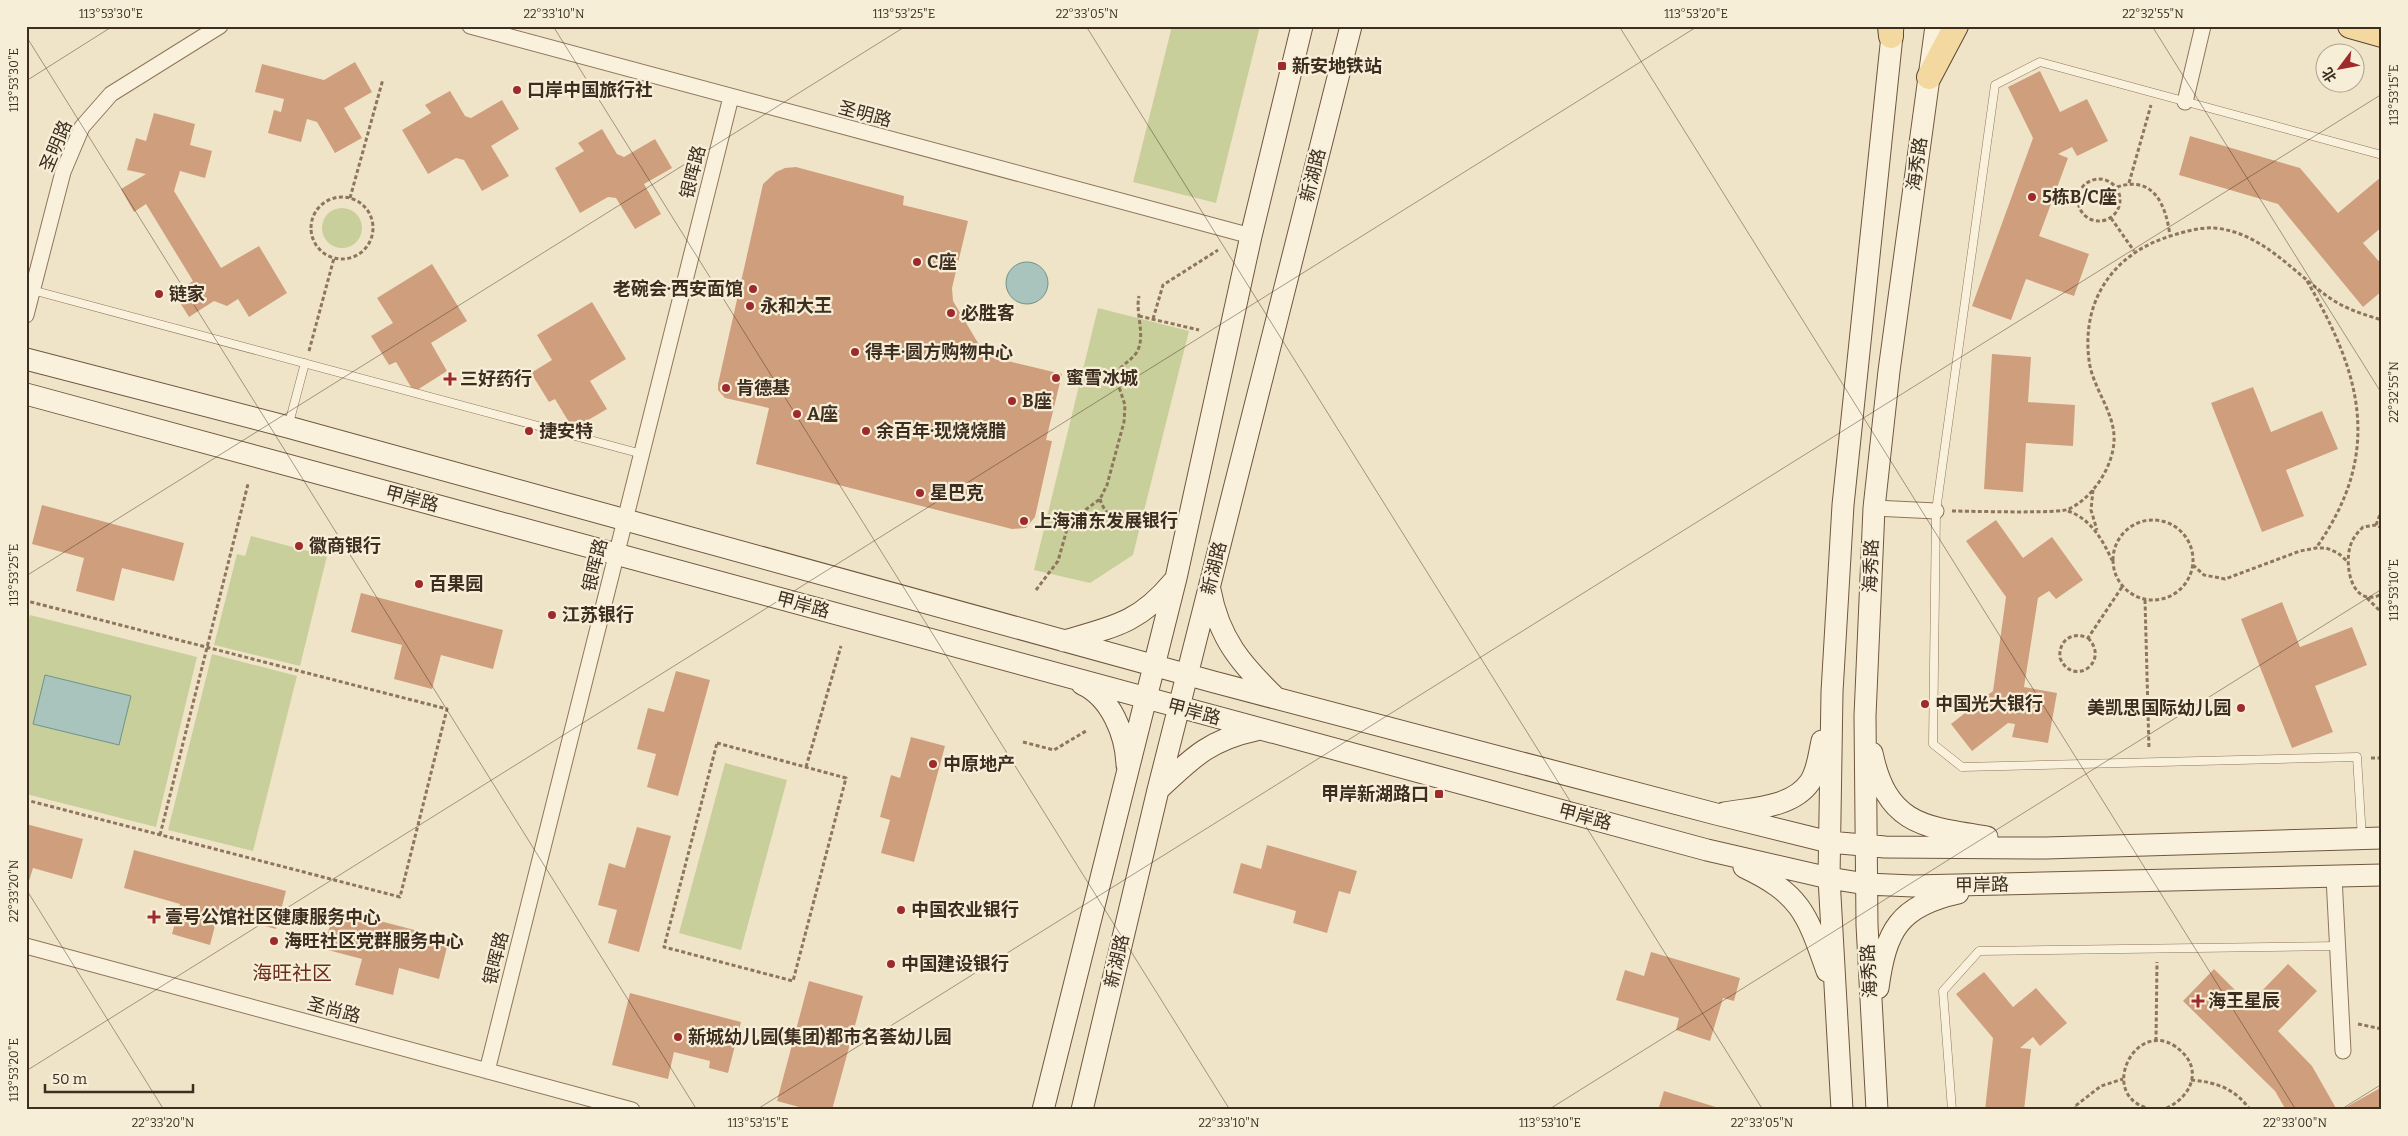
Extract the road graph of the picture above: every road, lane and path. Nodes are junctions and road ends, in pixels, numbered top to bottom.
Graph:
1 (220, 26) edge
2 (470, 26) edge
3 (1302, 26) edge
4 (1351, 26) edge
5 (1936, 26) edge
6 (1956, 26) edge
7 (2203, 26) edge
8 (2350, 26) edge
9 (1891, 30) edge
10 (2382, 35) edge
11 (1929, 77) junction
12 (383, 79) dead end
13 (2154, 94) junction
14 (731, 97) junction
15 (2185, 102) junction
16 (2382, 155) edge
17 (2129, 184) junction
18 (2117, 188) junction
19 (350, 198) junction
20 (2111, 218) junction
21 (1251, 236) junction
22 (2170, 236) junction
23 (1218, 250) dead end
24 (2134, 251) junction
25 (334, 258) junction
26 (2305, 278) junction
27 (32, 290) junction
28 (1139, 296) dead end
29 (26, 316) edge
30 (1139, 316) junction
31 (1153, 319) junction
32 (2382, 320) edge
33 (1199, 330) dead end
34 (26, 359) edge
35 (305, 363) junction
36 (26, 394) edge
37 (288, 427) junction
38 (642, 454) junction
39 (248, 484) dead end
40 (2094, 489) junction
41 (1100, 498) junction
42 (1874, 508) junction
43 (2382, 509) edge
44 (2067, 510) junction
45 (1936, 511) junction
46 (1154, 514) dead end
47 (625, 520) junction
48 (2376, 525) junction
49 (2382, 528) edge
50 (2098, 533) junction
51 (2316, 548) junction
52 (617, 554) junction
53 (2113, 562) junction
54 (2348, 562) junction
55 (2193, 565) junction
56 (1176, 578) junction
57 (1209, 587) junction
58 (2122, 587) junction
59 (1036, 590) dead end
60 (2382, 594) edge
61 (2367, 598) junction
62 (2145, 600) junction
63 (26, 604) edge
64 (2382, 613) edge
65 (2088, 638) junction
66 (1063, 641) junction
67 (841, 646) dead end
68 (207, 647) junction
69 (1155, 666) junction
70 (1187, 675) junction
71 (1068, 677) junction
72 (1832, 692) junction
73 (1276, 698) junction
74 (1147, 699) junction
75 (1179, 708) junction
76 (1865, 716) junction
77 (1259, 729) junction
78 (1086, 731) dead end
79 (1406, 733) junction
80 (1023, 742) dead end
81 (2149, 762) junction
82 (806, 767) junction
83 (1401, 767) junction
84 (1128, 777) junction
85 (1158, 790) junction
86 (26, 800) edge
87 (1716, 814) junction
88 (160, 835) junction
89 (2372, 838) edge
90 (1829, 842) junction
91 (1866, 846) junction
92 (2046, 848) junction
93 (1707, 850) junction
94 (2382, 875) edge
95 (2334, 877) junction
96 (1829, 878) junction
97 (1866, 884) junction
98 (1990, 885) junction
99 (1088, 936) junction
100 (26, 946) edge
101 (2338, 946) junction
102 (1121, 947) junction
103 (2157, 948) junction
104 (1835, 996) junction
105 (2342, 1025) junction
106 (2382, 1029) edge
107 (1872, 1031) junction
108 (2156, 1041) junction
109 (2343, 1051) dead end
110 (487, 1071) junction
111 (2123, 1079) junction
112 (2192, 1080) junction
113 (632, 1110) edge
114 (1043, 1110) edge
115 (1082, 1110) edge
116 (1842, 1110) edge
117 (1877, 1110) edge
118 (1952, 1110) edge
119 (2077, 1110) edge
120 (2160, 1110) edge
121 (2250, 1110) edge

1 - 27 street, 圣明路
2 - 14 street, 圣明路
3 - 21 main road, 新湖路
4 - 57 main road, 新湖路
5 - 11 main road, 海秀路
6 - 11 main road
7 - 15 street
8 - 10 main road
9 - 72 main road, 海秀路
11 - 42 main road, 海秀路
12 - 19 path
13 - 15 lane
13 - 17 path
13 - 45 lane
14 - 21 street, 圣明路
14 - 38 street, 银晖路
15 - 16 lane
17 - 18 path
17 - 22 path
18 - 20 path
18 - 20 path
19 - 25 path
19 - 25 path
20 - 24 path
21 - 56 main road, 新湖路
22 - 24 path
22 - 26 path
23 - 31 path
24 - 40 path
25 - 35 path
26 - 32 path
26 - 51 path
27 - 29 street, 圣明路
27 - 35 lane
28 - 30 path
30 - 31 path
30 - 41 path
31 - 33 path
34 - 37 main road, 甲岸路
35 - 37 lane
35 - 38 lane
36 - 52 main road, 甲岸路
37 - 47 main road, 甲岸路
38 - 47 street, 银晖路
39 - 68 path
40 - 44 path
40 - 50 path
41 - 46 path
41 - 59 path
42 - 45 street
42 - 76 main road, 海秀路
43 - 48 path
44 - 45 path
44 - 50 path
45 - 81 lane
47 - 52 street, 银晖路
47 - 66 main road, 甲岸路
48 - 49 path
48 - 54 path
50 - 53 path
51 - 54 path
51 - 55 path
52 - 71 main road, 甲岸路
52 - 110 street, 银晖路
53 - 55 path
53 - 58 path
54 - 61 path
55 - 62 path
56 - 66 main road
56 - 69 main road, 新湖路
57 - 70 main road, 新湖路
57 - 73 main road
58 - 62 path
58 - 65 path
60 - 61 path
61 - 64 path
62 - 81 path
63 - 68 path
65 - 65 path
66 - 69 main road, 甲岸路
67 - 82 path
68 - 88 path
68 - 88 path
69 - 70 main road, 甲岸路
69 - 74 main road, 新湖路
70 - 73 main road, 甲岸路
70 - 75 main road, 新湖路
71 - 74 main road, 甲岸路
71 - 84 main road
72 - 87 main road
72 - 90 main road, 海秀路
73 - 79 main road, 甲岸路
74 - 75 main road, 甲岸路
74 - 84 main road, 新湖路
75 - 77 main road, 甲岸路
75 - 85 main road, 新湖路
76 - 91 main road, 海秀路
76 - 92 main road
77 - 83 main road, 甲岸路
77 - 85 main road
78 - 80 path
79 - 83 main road
79 - 87 main road, 甲岸路
81 - 89 lane
82 - 82 path
83 - 93 main road, 甲岸路
84 - 99 main road, 新湖路
85 - 102 main road, 新湖路
86 - 88 path
87 - 90 main road, 甲岸路
89 - 92 main road, 甲岸路
90 - 91 main road, 甲岸路
90 - 96 main road, 海秀路
91 - 92 main road, 甲岸路
91 - 97 main road, 海秀路
93 - 96 main road, 甲岸路
93 - 104 main road
94 - 95 main road, 甲岸路
95 - 98 main road, 甲岸路
95 - 101 street
96 - 97 main road, 甲岸路
96 - 104 main road, 海秀路
97 - 98 main road, 甲岸路
97 - 107 main road, 海秀路
98 - 107 main road
99 - 102 main road
99 - 114 main road, 新湖路
100 - 110 street, 圣尚路
101 - 103 lane
101 - 105 street
102 - 115 main road, 新湖路
103 - 108 path
103 - 118 lane
104 - 116 main road, 海秀路
105 - 106 path
105 - 109 street
107 - 117 main road, 海秀路
108 - 111 path
108 - 112 path
110 - 113 street, 圣尚路
111 - 119 path
111 - 120 path
112 - 120 path
112 - 121 path

